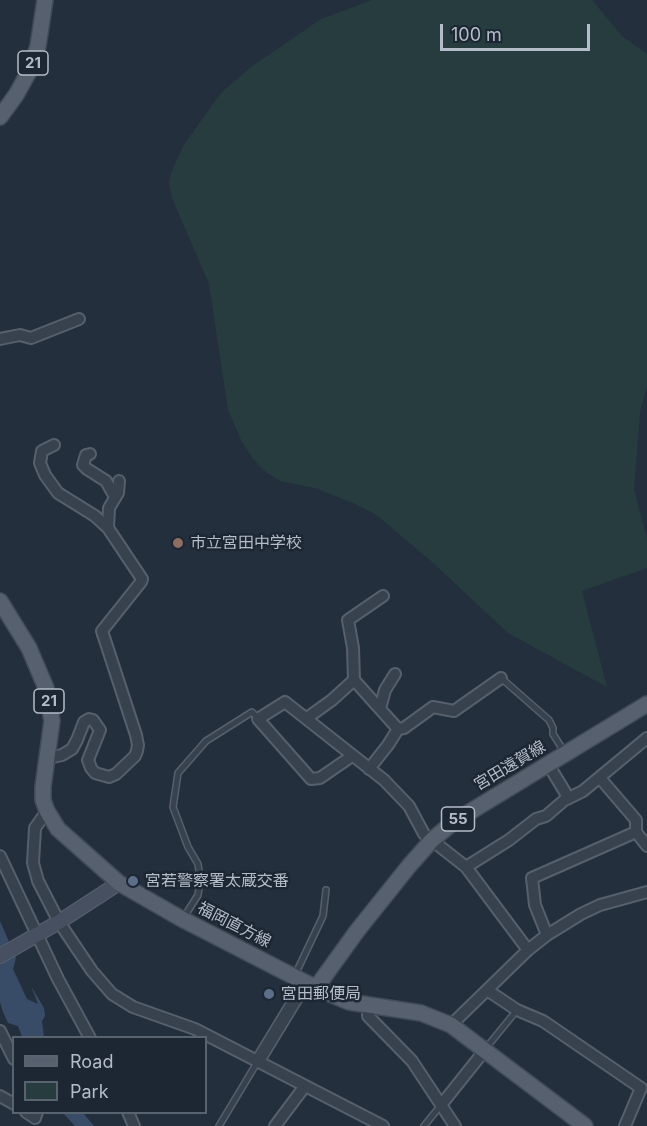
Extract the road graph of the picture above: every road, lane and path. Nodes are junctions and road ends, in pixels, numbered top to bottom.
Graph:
1 (45, 0) edge
2 (0, 117) edge
3 (79, 319) dead end
4 (0, 339) edge
5 (54, 445) dead end
6 (90, 454) dead end
7 (119, 481) dead end
8 (115, 496) junction
9 (108, 528) junction
10 (383, 596) dead end
11 (0, 601) edge
12 (395, 674) dead end
13 (501, 678) joint
14 (354, 680) junction
15 (647, 704) edge
16 (380, 709) junction
17 (307, 718) junction
18 (258, 719) junction
19 (398, 729) junction
20 (647, 738) edge
21 (566, 753) junction
22 (352, 756) junction
23 (48, 758) junction
24 (548, 764) junction
25 (369, 769) junction
26 (600, 778) junction
27 (567, 799) junction
28 (47, 811) junction
29 (636, 832) junction
30 (432, 840) junction
31 (647, 846) edge
32 (0, 856) edge
33 (466, 867) junction
34 (119, 883) junction
35 (326, 890) dead end
36 (647, 892) edge
37 (183, 919) junction
38 (59, 922) junction
39 (37, 935) junction
40 (547, 935) junction
41 (528, 950) junction
42 (0, 956) edge
43 (306, 982) junction
44 (487, 990) junction
45 (368, 1006) junction
46 (517, 1010) junction
47 (451, 1025) junction
48 (0, 1031) edge
49 (89, 1036) edge
50 (485, 1050) junction
51 (12, 1055) edge
52 (258, 1061) junction
53 (305, 1086) junction
54 (441, 1105) junction
55 (363, 1122) edge
56 (219, 1126) edge
57 (275, 1126) edge
58 (383, 1126) edge
59 (424, 1126) edge
60 (455, 1126) edge
61 (585, 1126) edge
62 (625, 1126) edge

1 - 2 main road, 21
3 - 4 street
5 - 9 street
6 - 8 street
7 - 8 street
8 - 9 street
9 - 23 street
10 - 14 street
11 - 23 main road, 21
12 - 16 street
13 - 19 street
13 - 21 lane
14 - 16 street
14 - 17 street
15 - 21 main road, 宮田遠賀線 / 55
16 - 19 street
17 - 18 street
17 - 22 street
18 - 22 street
18 - 37 lane
19 - 25 street
20 - 26 street
21 - 24 main road, 宮田遠賀線 / 55
22 - 25 street
23 - 28 main road, 21
24 - 27 street
24 - 30 main road, 宮田遠賀線 / 55
25 - 30 street
26 - 27 street
26 - 29 street
27 - 33 street
28 - 34 main road, 福岡直方線
28 - 38 street
29 - 31 street
29 - 40 street
30 - 33 street
30 - 43 main road, 宮田遠賀線 / 55
32 - 39 street
33 - 41 street
34 - 37 main road, 福岡直方線
34 - 38 main road
35 - 43 lane
36 - 40 street
37 - 43 main road, 福岡直方線
38 - 39 main road
38 - 52 street
39 - 42 main road
39 - 49 street
40 - 41 street
41 - 44 street
43 - 45 main road, 福岡直方線
43 - 52 street
44 - 46 street
44 - 47 street
45 - 47 main road, 福岡直方線
45 - 54 street
46 - 50 lane
46 - 62 street
47 - 50 main road, 福岡直方線
48 - 51 street
50 - 54 street
50 - 61 main road, 福岡直方線
52 - 53 street
52 - 56 lane
53 - 55 street
53 - 57 street
54 - 59 lane
54 - 60 street
55 - 58 street

